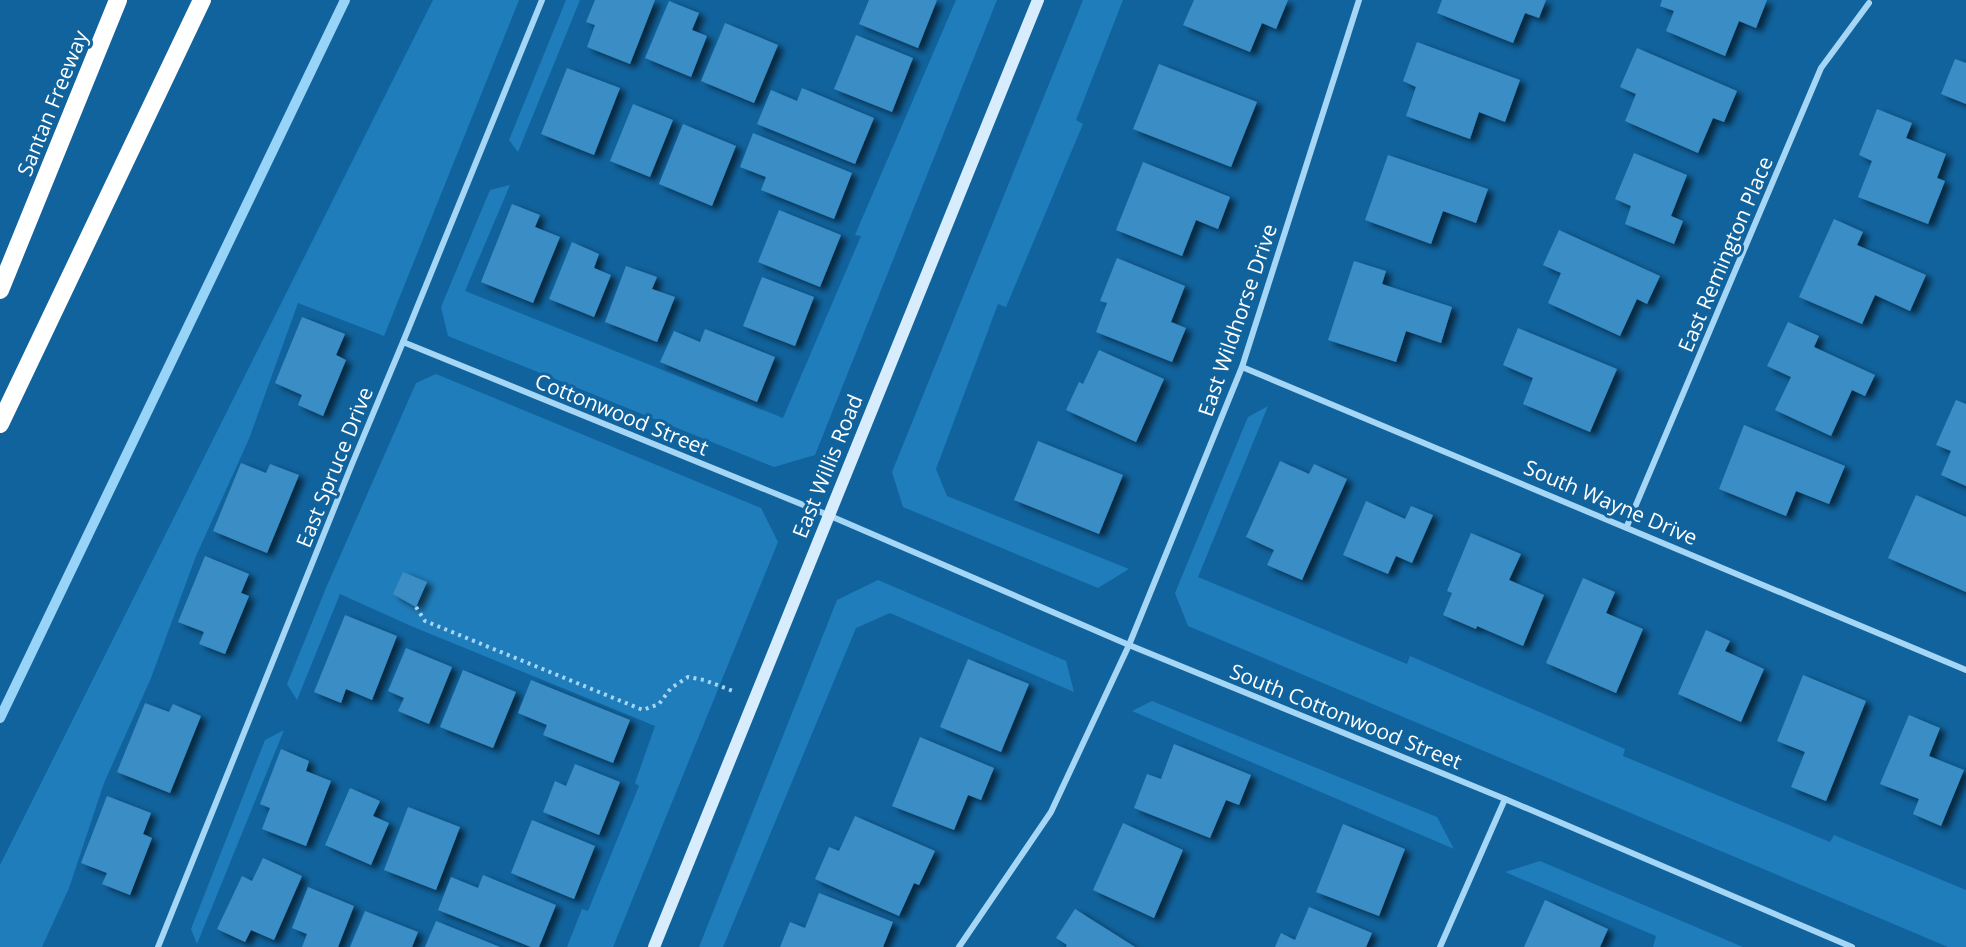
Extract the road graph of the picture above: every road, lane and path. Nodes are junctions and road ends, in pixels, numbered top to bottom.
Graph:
1 (118, 0) edge
2 (202, 0) edge
3 (542, 0) edge
4 (1038, 0) edge
5 (1359, 0) edge
6 (1869, 3) dead end
7 (0, 290) edge
8 (403, 342) junction
9 (1242, 367) junction
10 (0, 424) edge
11 (828, 515) junction
12 (1627, 526) junction
13 (416, 607) dead end
14 (1129, 645) junction
15 (1966, 670) edge
16 (753, 699) junction
17 (1504, 799) junction
18 (158, 947) edge
19 (654, 947) edge
20 (959, 947) edge
21 (1440, 947) edge
22 (1852, 947) edge

1 - 7 highway, Santan Freeway
2 - 10 highway
3 - 8 street, East Spruce Drive
4 - 11 street, East Willis Road
5 - 9 street, East Wildhorse Drive
6 - 12 street, East Remington Place
8 - 11 street, Cottonwood Street
8 - 18 street, East Spruce Drive
9 - 12 street, South Wayne Drive
9 - 14 street, East Wildhorse Drive
11 - 14 street, South Cottonwood Street
11 - 16 street, East Willis Road
12 - 15 street, South Wayne Drive
13 - 16 path
14 - 17 street, South Cottonwood Street
14 - 20 street, East Wildhorse Drive
16 - 19 street, East Willis Road
17 - 21 street
17 - 22 street, South Cottonwood Street

